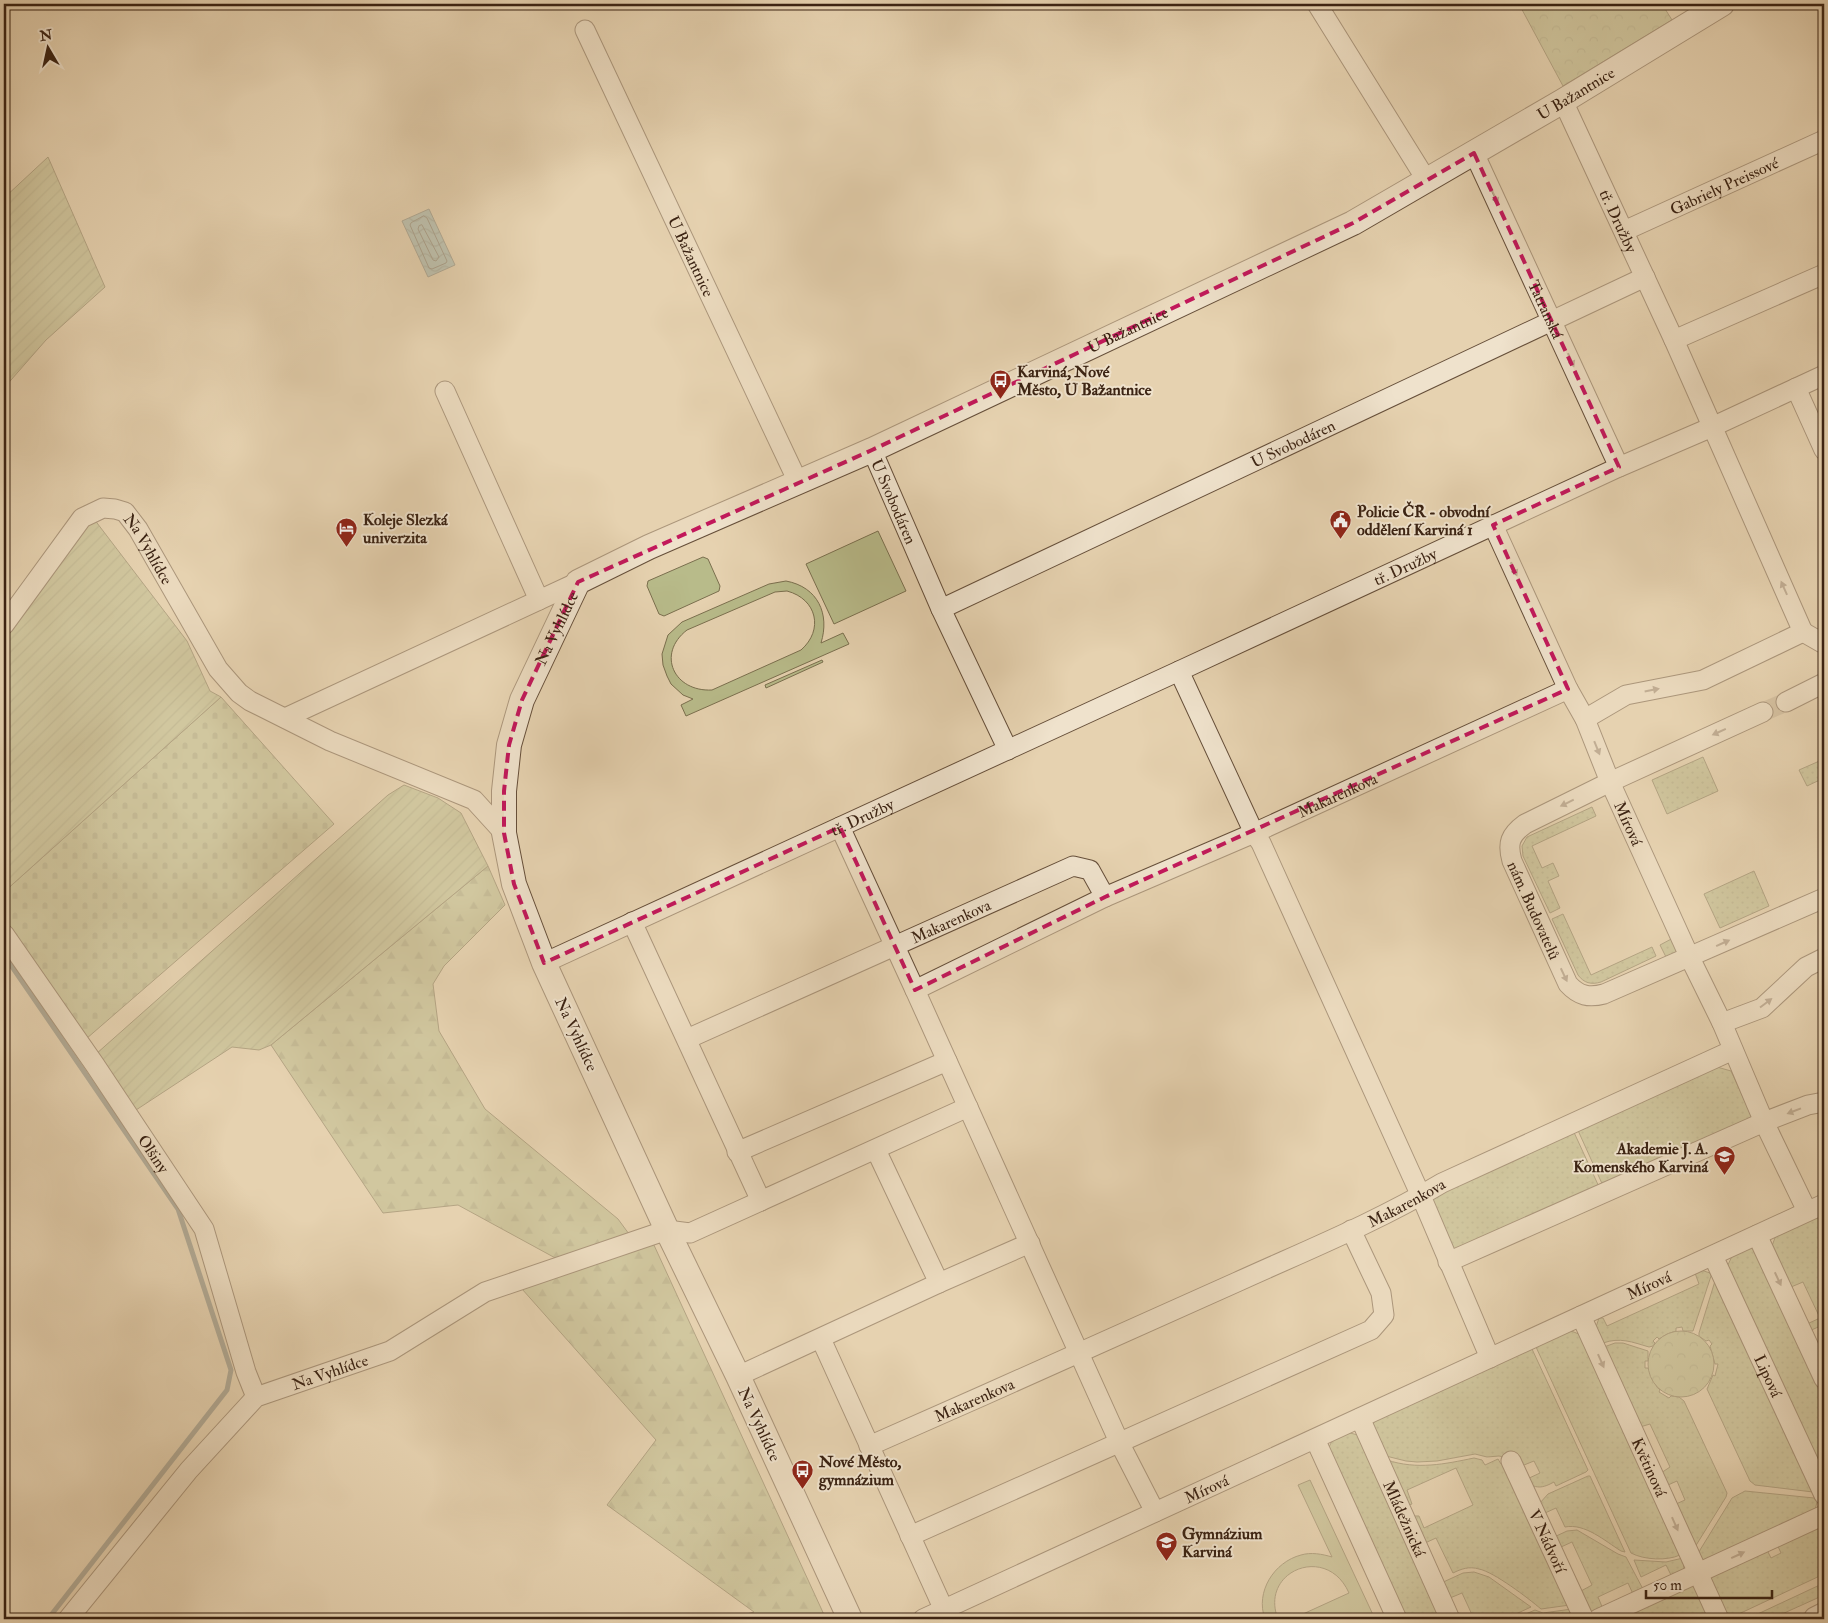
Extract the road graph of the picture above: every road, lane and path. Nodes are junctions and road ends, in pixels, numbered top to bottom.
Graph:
1 (1318, 4) edge
2 (1722, 4) edge
3 (584, 30) dead end
4 (1563, 101) junction
5 (1824, 140) edge
6 (1474, 153) junction
7 (1427, 181) junction
8 (1624, 231) junction
9 (1824, 274) edge
10 (1645, 277) junction
11 (1553, 320) junction
12 (1674, 340) junction
13 (1824, 375) edge
14 (1796, 388) junction
15 (445, 391) dead end
16 (1712, 427) junction
17 (872, 450) junction
18 (1824, 450) edge
19 (1619, 467) junction
20 (798, 482) junction
21 (1493, 525) junction
22 (578, 582) junction
23 (539, 600) junction
24 (941, 609) junction
25 (4, 625) edge
26 (1803, 632) junction
27 (1824, 644) edge
28 (1179, 671) junction
29 (1824, 683) edge
30 (1568, 689) junction
31 (1786, 702) tunnel mouth
32 (1763, 712) tunnel mouth
33 (285, 718) junction
34 (1584, 719) junction
35 (1008, 750) junction
36 (1610, 782) junction
37 (840, 827) junction
38 (504, 833) junction
39 (1254, 833) junction
40 (1105, 896) junction
41 (1824, 898) edge
42 (632, 922) junction
43 (4, 934) edge
44 (894, 946) junction
45 (1690, 958) junction
46 (1824, 958) edge
47 (544, 962) junction
48 (914, 990) junction
49 (1722, 1023) junction
50 (687, 1039) junction
51 (1733, 1050) junction
52 (947, 1061) junction
53 (1824, 1102) edge
54 (968, 1107) junction
55 (1764, 1122) junction
56 (876, 1150) junction
57 (738, 1152) junction
58 (1421, 1196) junction
59 (761, 1200) junction
60 (1816, 1208) edge
61 (667, 1230) junction
62 (1351, 1230) junction
63 (1757, 1235) junction
64 (1030, 1243) junction
65 (1713, 1256) junction
66 (1448, 1262) junction
67 (939, 1283) junction
68 (1581, 1316) junction
69 (821, 1339) junction
70 (1080, 1353) junction
71 (1490, 1358) junction
72 (738, 1376) junction
73 (1824, 1379) edge
74 (256, 1397) junction
75 (1360, 1418) junction
76 (1315, 1439) junction
77 (1120, 1444) junction
78 (870, 1446) junction
79 (1511, 1461) dead end
80 (1824, 1495) edge
81 (1155, 1512) junction
82 (1824, 1515) edge
83 (910, 1536) junction
84 (1698, 1573) junction
85 (944, 1610) junction
86 (1824, 1615) edge
87 (68, 1619) edge
88 (850, 1619) edge
89 (923, 1619) edge
90 (1397, 1619) edge
91 (1450, 1619) edge
92 (1584, 1619) edge
93 (1598, 1619) edge
94 (1719, 1619) edge
95 (1816, 1619) edge

1 - 7 street
2 - 4 street, U Bažantnice
3 - 20 street, U Bažantnice
4 - 6 street, U Bažantnice
4 - 8 street, tř. Družby
5 - 8 street, Gabriely Preissové
6 - 7 street, U Bažantnice
6 -> 11 street, Tatranská
7 - 17 street, U Bažantnice
8 - 10 street, tř. Družby
9 - 12 street
10 - 11 street, U Svobodáren
10 - 12 street, tř. Družby
11 -> 19 street, Tatranská
11 - 24 street, U Svobodáren
12 - 16 street, tř. Družby
13 - 14 street, tř. Družby
14 - 16 street, tř. Družby
14 - 18 street
15 - 23 street, Na Vyhlídce
16 - 19 street, tř. Družby
26 -> 16 street, tř. Družby
17 - 20 street, U Bažantnice
17 - 24 street, U Svobodáren
19 - 21 street, tř. Družby
20 - 22 street, U Bažantnice
21 - 28 street, tř. Družby
21 -> 30 street, Mírová
22 - 23 street, Na Vyhlídce
22 - 38 street, Na Vyhlídce
23 - 33 street, Na Vyhlídce
24 - 35 street, U Svobodáren
25 - 33 street, Na Vyhlídce
26 - 27 street
34 -> 26 street
28 - 35 street, tř. Družby
28 - 39 street
29 - 31 street
30 - 34 street, Mírová
30 - 39 street, Makarenkova
32 -> 36 street, nám. Budovatelů
33 - 38 street, Na Vyhlídce
34 -> 36 street, Mírová
35 - 37 street, tř. Družby
36 - 45 street, Mírová
36 -> 45 street, nám. Budovatelů
37 - 42 street, tř. Družby
37 - 44 street, Makarenkova
38 - 47 street, Na Vyhlídce
39 - 40 street, Makarenkova
39 - 58 street
40 - 44 street, Makarenkova
40 - 48 street, Makarenkova
45 -> 41 street, nám. Budovatelů
42 - 47 street, tř. Družby
42 - 50 street
43 - 74 street, Olšiny
44 - 48 street, Makarenkova
44 - 50 street, Makarenkova
45 - 49 street, Mírová
49 -> 46 street
47 - 61 street, Na Vyhlídce
48 - 52 street, Makarenkova
49 - 51 street, Mírová
50 - 57 street
51 - 55 street, Mírová
51 - 58 street, Makarenkova
52 - 54 street, Makarenkova
52 - 57 street
53 -> 55 street
54 - 56 street
54 - 64 street, Makarenkova
55 - 60 street, Mírová
55 - 66 street
56 - 59 street
56 - 67 street
57 - 59 street
58 - 62 street, Makarenkova
58 - 66 street
59 - 61 street
60 - 63 street, Mírová
61 - 72 street, Na Vyhlídce
61 - 74 street, Na Vyhlídce
62 - 70 street, Makarenkova
62 - 77 street
63 - 65 street, Mírová
63 -> 73 street
64 - 67 street
64 - 70 street, Makarenkova
65 - 68 street, Mírová
65 - 80 street, Lipová
66 - 71 street
67 - 69 street
68 - 71 street, Mírová
68 -> 84 street, Květinová
69 - 72 street
69 - 78 street
70 - 77 street, Makarenkova
70 - 78 street, Makarenkova
71 - 75 street, Mírová
72 - 88 street, Na Vyhlídce
74 - 87 street, Na Vyhlídce
75 - 76 street, Mírová
75 - 91 street, Mládežnická
76 - 81 street, Mírová
76 - 90 street
77 - 81 street, Makarenkova
77 - 83 street
78 - 83 street
79 - 92 street, V Nádvoří
81 - 85 street, Mírová
84 -> 82 street
83 - 85 street
84 - 93 street
84 - 94 street, Květinová
85 - 89 street, Mírová
86 - 95 street

